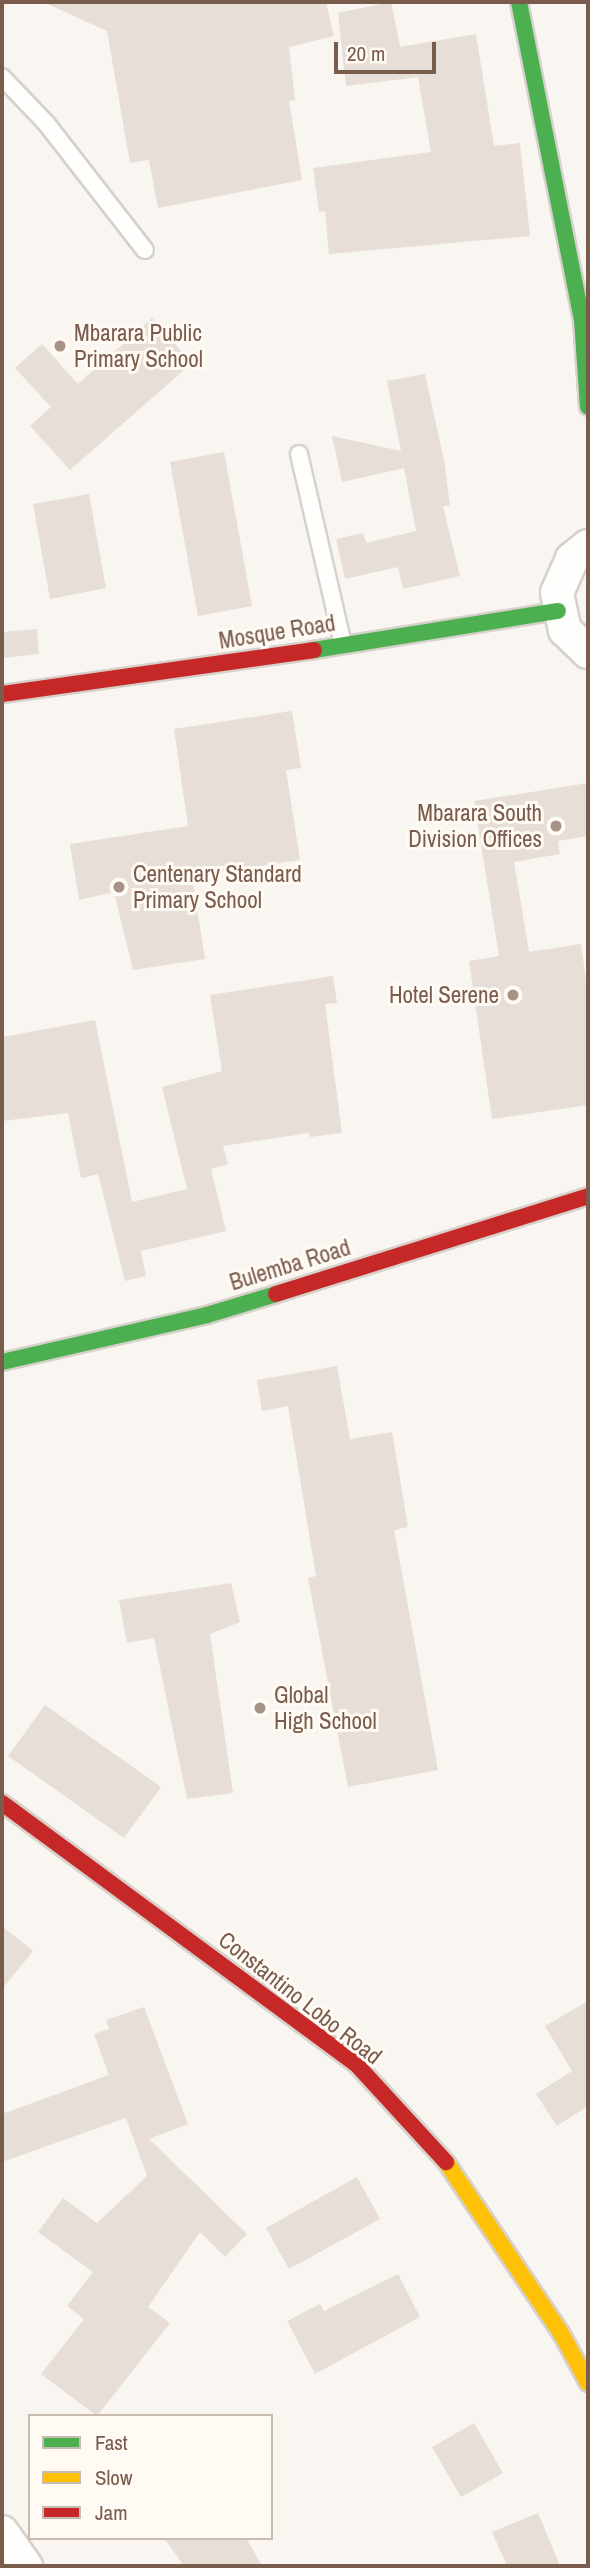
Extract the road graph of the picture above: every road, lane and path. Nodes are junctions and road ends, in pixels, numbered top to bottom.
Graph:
1 (519, 2) edge
2 (2, 77) edge
3 (145, 250) dead end
4 (585, 318) edge
5 (588, 407) edge
6 (299, 454) dead end
7 (588, 546) edge
8 (558, 611) junction
9 (343, 645) junction
10 (588, 652) edge
11 (2, 694) edge
12 (588, 1196) edge
13 (2, 1362) edge
14 (2, 1803) edge
15 (588, 2383) edge
16 (2, 2532) edge
17 (26, 2566) edge

1 - 4 street
2 - 3 lane
4 - 5 street
6 - 9 lane
7 - 8 street
8 - 9 street, Mosque Road
8 - 10 street
9 - 11 street, Mosque Road
12 - 13 street, Bulemba Road
14 - 15 street, Constantino Lobo Road
16 - 17 street

